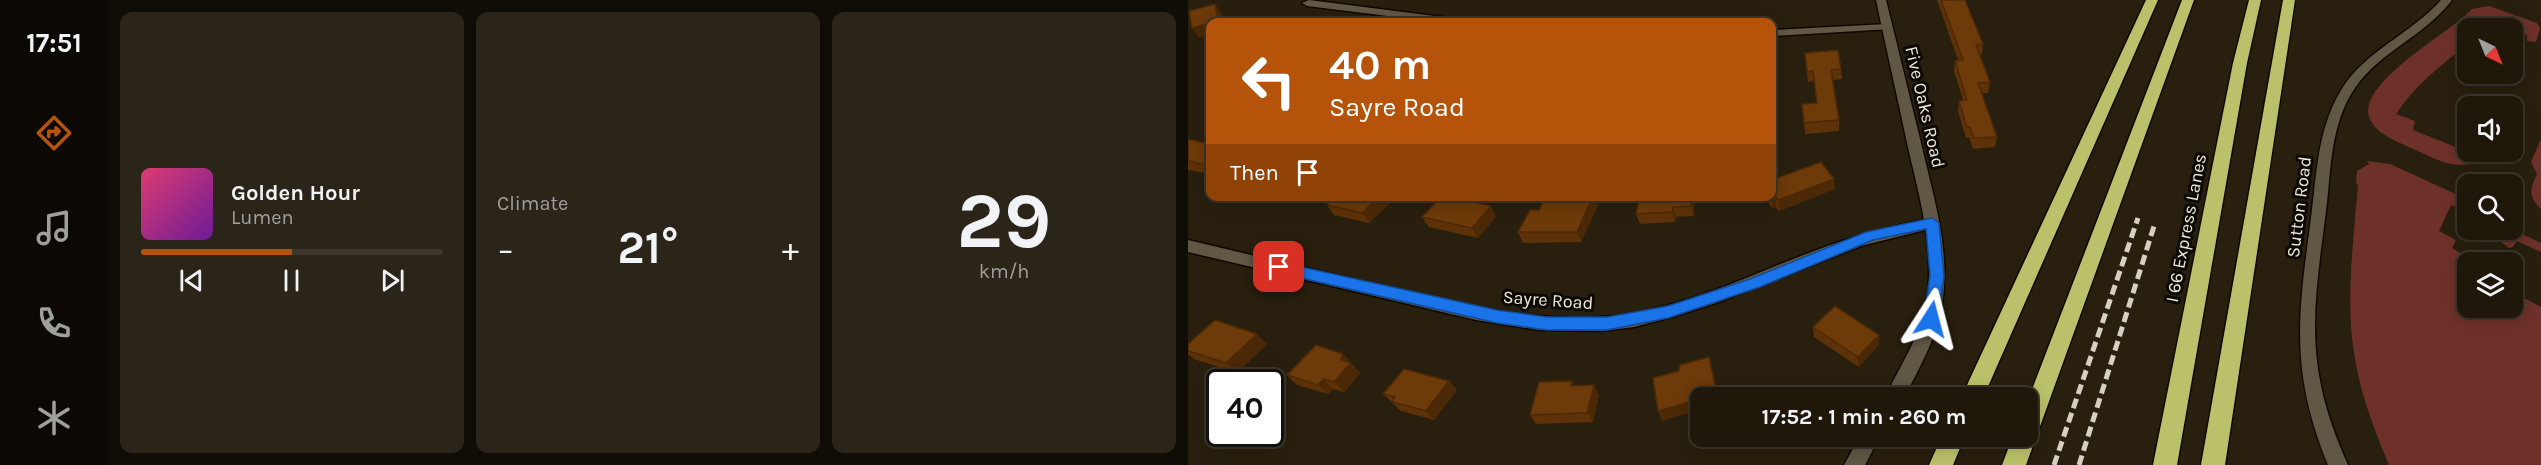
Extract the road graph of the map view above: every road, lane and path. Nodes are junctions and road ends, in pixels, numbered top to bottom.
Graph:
1 (1881, 0) edge
2 (2152, 0) edge
3 (2188, 0) edge
4 (2255, 0) edge
5 (2289, 0) edge
6 (2447, 0) edge
7 (1307, 3) dead end
8 (1426, 18) edge
9 (1887, 27) junction
10 (1776, 33) edge
11 (1932, 223) junction
12 (1188, 246) edge
13 (1900, 387) edge
14 (1977, 387) edge
15 (2038, 402) edge
16 (1865, 447) edge
17 (1949, 447) edge
18 (2021, 447) edge
19 (1854, 465) edge
20 (1941, 465) edge
21 (2014, 465) edge
22 (2165, 465) edge
23 (2213, 465) edge
24 (2337, 465) edge

1 - 9 street, Five Oaks Road
2 - 14 highway
3 - 15 highway
4 - 22 highway, I 66 Express Lanes
5 - 23 highway
6 - 24 street, Sutton Road
7 - 8 street
9 - 10 street
9 - 11 street, Five Oaks Road
11 - 12 street, Sayre Road
11 - 13 street, Five Oaks Road
16 - 19 street
17 - 20 highway
18 - 21 highway

